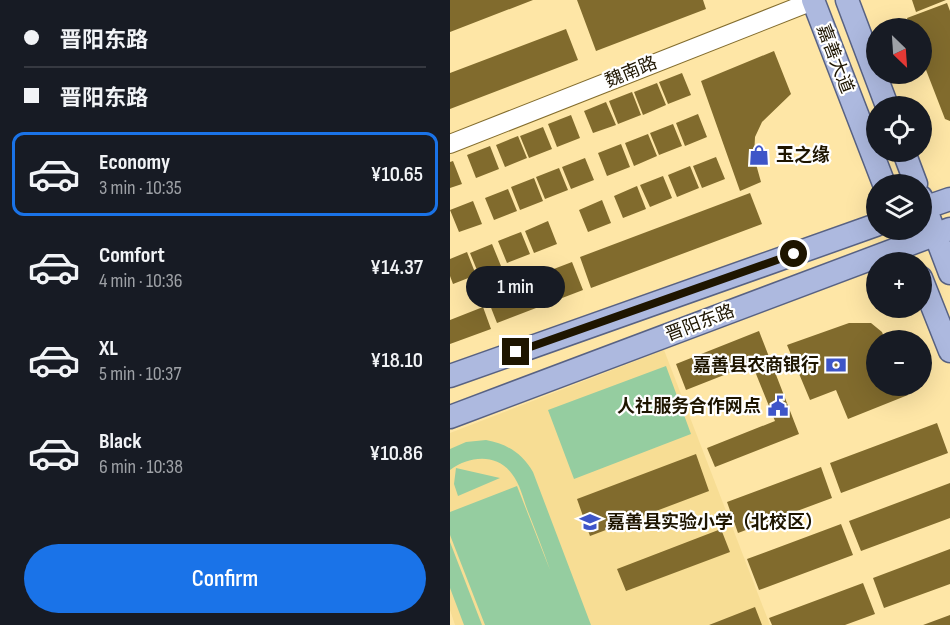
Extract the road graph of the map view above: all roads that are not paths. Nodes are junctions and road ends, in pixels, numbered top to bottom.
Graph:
1 (813, 0) edge
2 (847, 0) edge
3 (883, 96) edge
4 (450, 144) edge
5 (880, 174) edge
6 (950, 199) edge
7 (932, 203) edge
8 (932, 218) edge
9 (866, 229) edge
10 (943, 232) edge
11 (908, 246) edge
12 (950, 273) edge
13 (932, 306) edge
14 (950, 351) edge
15 (450, 376) edge
16 (450, 417) edge

1 - 4 lane, 魏南路
1 - 5 main road, 嘉善大道
2 - 3 main road, 嘉善大道
6 - 7 main road
8 - 10 main road
9 - 15 main road, 晋阳东路
10 - 11 main road, 晋阳东路
10 - 12 main road
11 - 16 main road, 晋阳东路
13 - 14 main road

